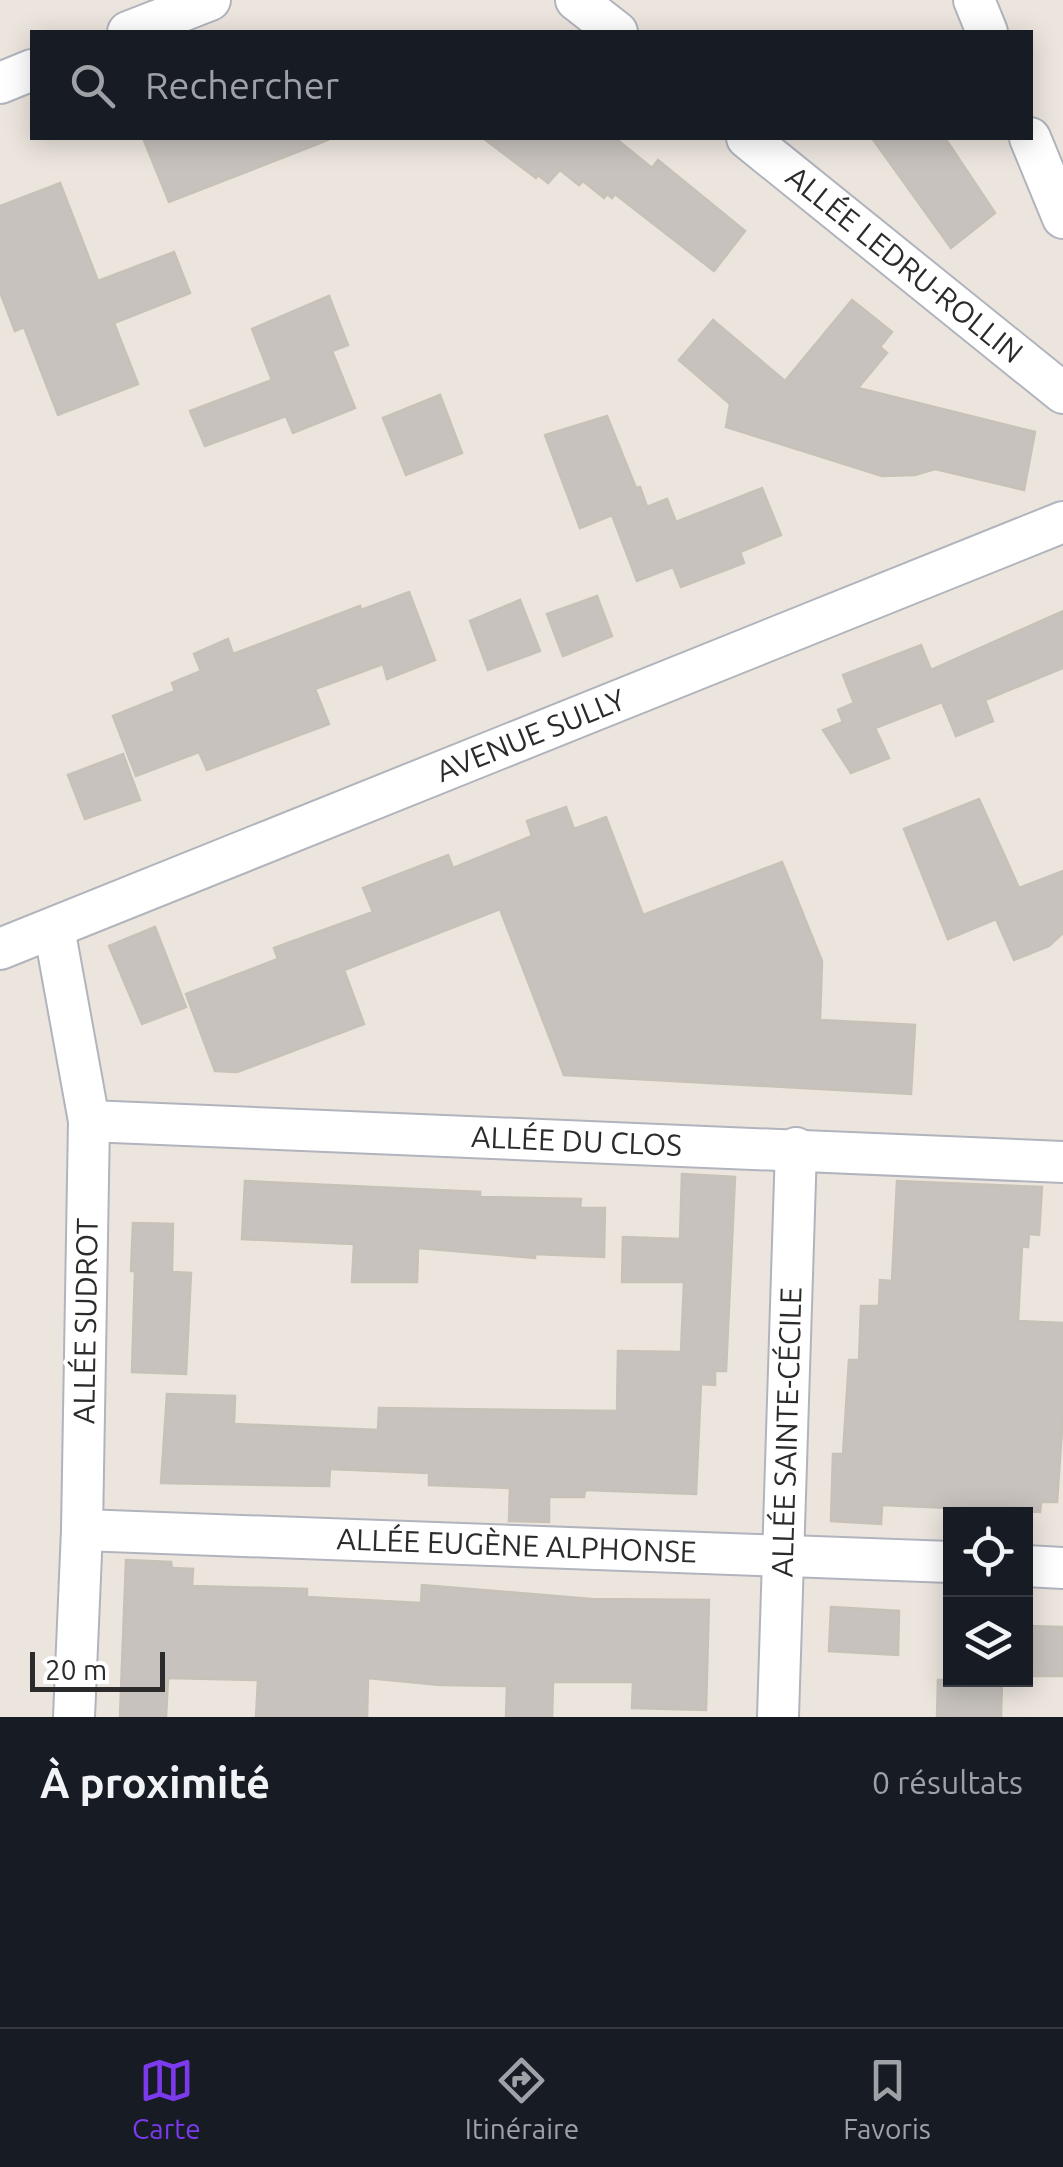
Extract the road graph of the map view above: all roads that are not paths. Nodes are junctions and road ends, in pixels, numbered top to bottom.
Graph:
1 (210, 0) edge
2 (576, 0) edge
3 (974, 0) edge
4 (133, 30) edge
5 (614, 30) edge
6 (986, 30) edge
7 (30, 71) edge
8 (0, 83) edge
9 (749, 140) edge
10 (1031, 140) edge
11 (1063, 218) edge
12 (1063, 393) edge
13 (1063, 522) edge
14 (54, 928) junction
15 (0, 949) edge
16 (89, 1121) junction
17 (796, 1148) junction
18 (1063, 1162) edge
19 (82, 1530) junction
20 (784, 1554) junction
21 (943, 1562) edge
22 (1033, 1566) edge
23 (1063, 1568) edge
24 (74, 1717) edge
25 (778, 1717) edge

1 - 4 street
2 - 5 street
3 - 6 street
7 - 8 street
9 - 12 street, ALLÉE LEDRU-ROLLIN
10 - 11 street
13 - 14 street, AVENUE SULLY
14 - 15 street, AVENUE SULLY
14 - 16 street, ALLÉE SUDROT
16 - 17 street, ALLÉE DU CLOS
16 - 19 street, ALLÉE SUDROT
17 - 18 street, ALLÉE DU CLOS
17 - 20 street, ALLÉE SAINTE-CÉCILE
19 - 20 street, ALLÉE EUGÈNE ALPHONSE
19 - 24 street, ALLÉE SUDROT
20 - 21 street, ALLÉE EUGÈNE ALPHONSE
20 - 25 street, ALLÉE SAINTE-CÉCILE
22 - 23 street

